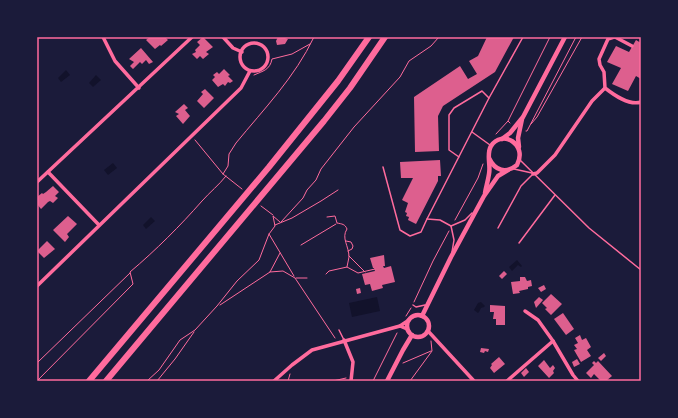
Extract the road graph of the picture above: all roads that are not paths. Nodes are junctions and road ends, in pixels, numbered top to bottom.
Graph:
1 (103, 37) edge
2 (192, 37) edge
3 (223, 37) edge
4 (365, 37) edge
5 (369, 37) edge
6 (385, 37) edge
7 (523, 37) edge
8 (565, 37) edge
9 (614, 37) edge
10 (632, 46) dead end
11 (242, 52) junction
12 (356, 57) junction
13 (250, 71) junction
14 (139, 88) junction
15 (605, 88) junction
16 (489, 98) junction
17 (641, 102) edge
18 (518, 127) junction
19 (472, 132) junction
20 (502, 139) junction
21 (489, 145) junction
22 (519, 149) junction
23 (459, 157) junction
24 (487, 159) junction
25 (520, 160) junction
26 (383, 167) dead end
27 (513, 168) junction
28 (508, 170) junction
29 (48, 172) junction
30 (534, 174) junction
31 (37, 182) edge
32 (555, 195) junction
33 (484, 196) junction
34 (477, 210) junction
35 (427, 219) junction
36 (99, 225) junction
37 (451, 226) junction
38 (498, 228) dead end
39 (519, 243) dead end
40 (451, 257) junction
41 (641, 270) edge
42 (37, 286) edge
43 (430, 299) junction
44 (413, 305) road end
45 (525, 311) dead end
46 (422, 316) junction
47 (409, 320) junction
48 (400, 326) junction
49 (407, 329) junction
50 (339, 330) dead end
51 (428, 331) junction
52 (412, 335) junction
53 (344, 340) junction
54 (553, 341) junction
55 (352, 379) edge
56 (88, 381) edge
57 (106, 381) edge
58 (274, 381) edge
59 (387, 381) edge
60 (474, 381) edge
61 (507, 381) edge
62 (578, 381) edge

1 - 14 street
2 - 14 street
3 - 11 street
4 - 12 highway
5 - 12 highway
6 - 57 highway
7 - 16 lane
8 - 18 street
9 - 10 street
9 - 15 street
11 - 13 street
11 - 13 street
12 - 56 highway
13 - 36 street
14 - 29 street
15 - 17 street
15 - 30 street
16 - 19 lane
16 - 23 lane
18 - 20 street
18 - 22 street
19 - 21 lane
19 - 23 lane
20 - 21 street
20 - 22 street
21 - 24 street
22 - 25 street
23 - 35 lane
24 - 28 street
24 - 33 street
25 - 27 street
25 - 30 lane
26 - 35 lane
27 - 28 street
27 - 30 lane
28 - 33 street
29 - 31 street
29 - 36 street
30 - 32 lane
30 - 38 lane
32 - 39 lane
32 - 41 lane
33 - 34 street
34 - 37 lane
34 - 40 street
35 - 37 lane
36 - 42 street
37 - 40 lane
40 - 43 street
43 - 44 lane
43 - 46 street
45 - 54 street
46 - 47 street
46 - 51 street
47 - 48 street
47 - 49 street
48 - 49 street
48 - 53 street
49 - 52 street
50 - 53 lane
51 - 52 street
51 - 60 street
52 - 59 street
53 - 55 street
53 - 58 street
54 - 61 street
54 - 62 street

